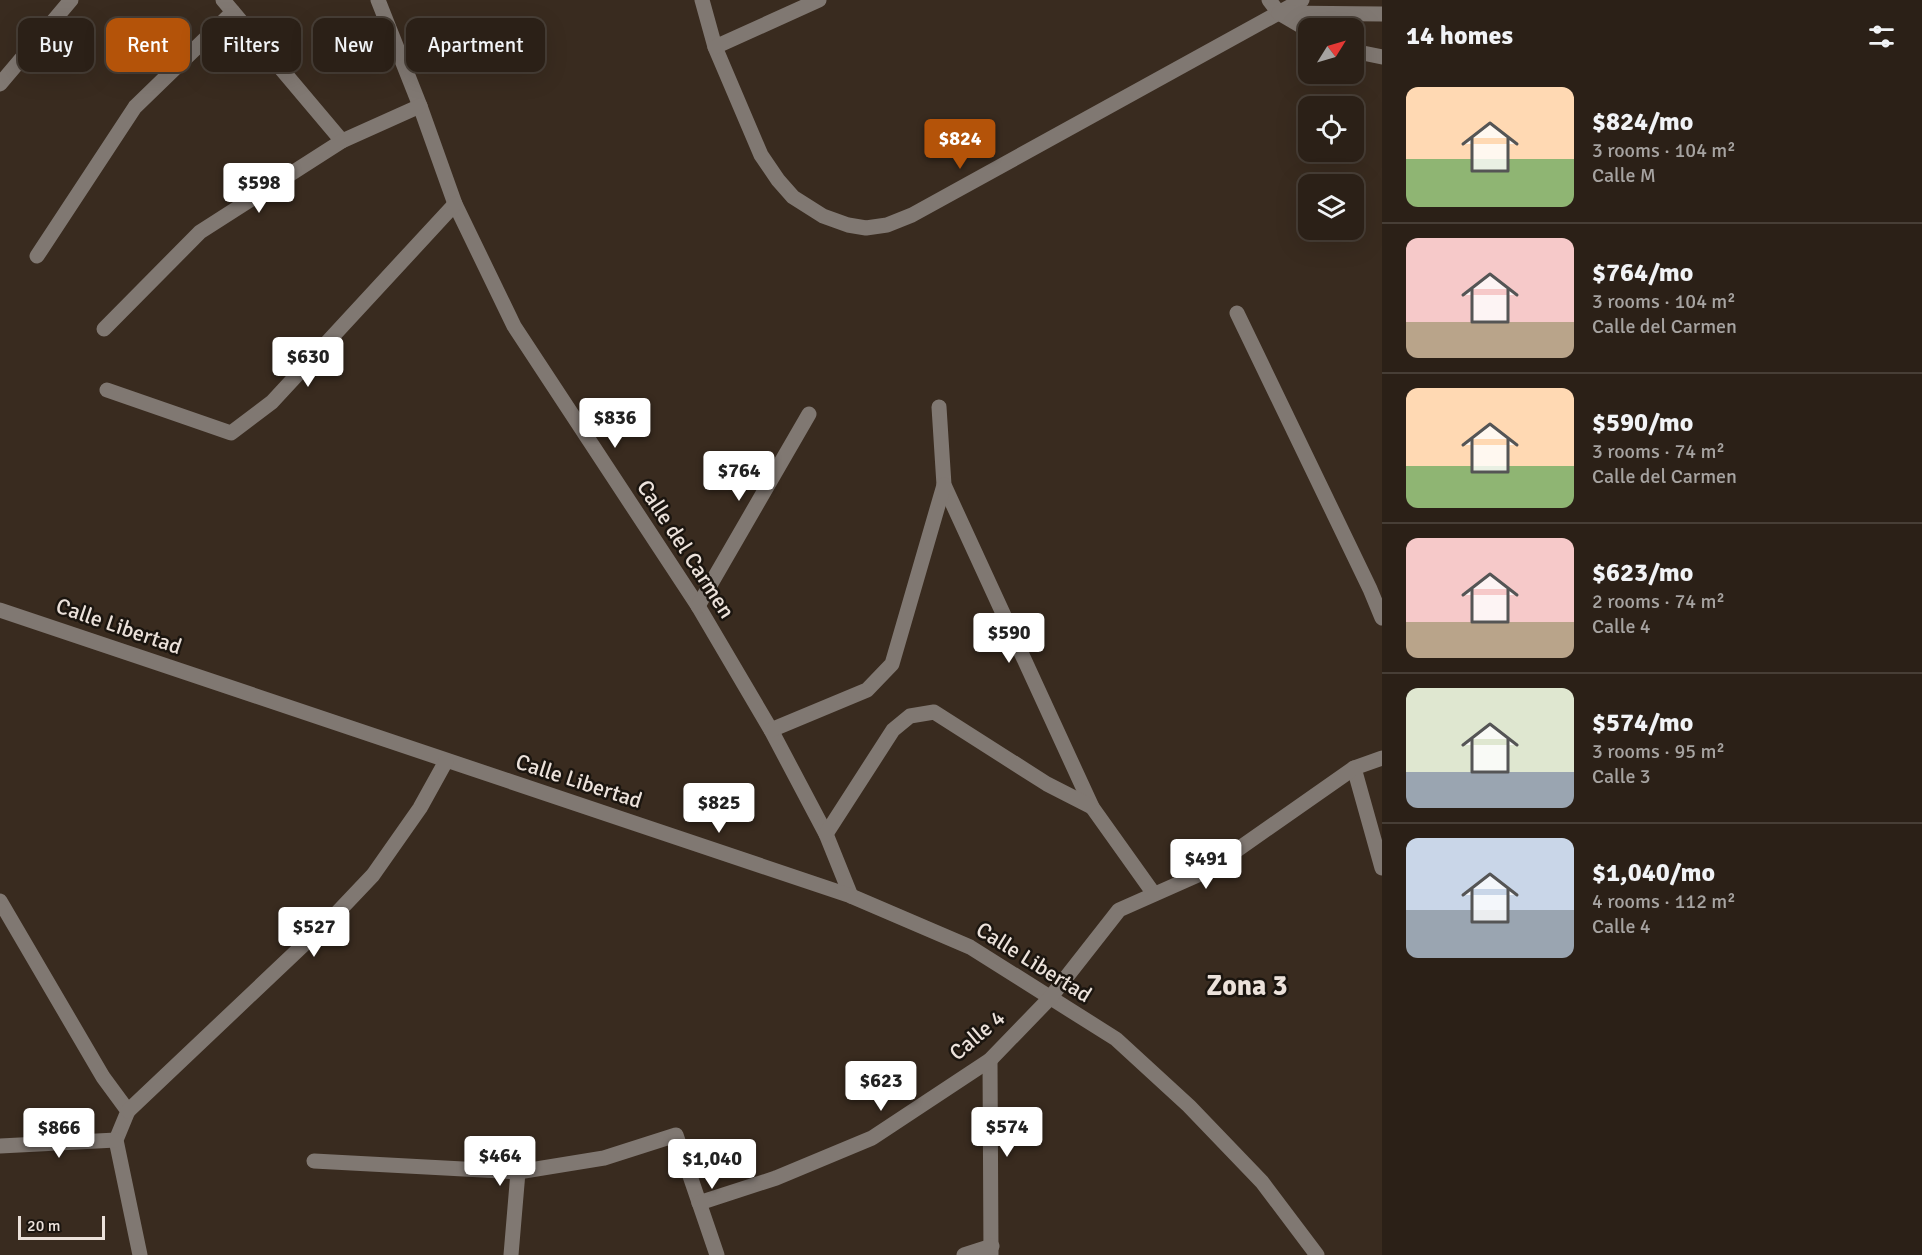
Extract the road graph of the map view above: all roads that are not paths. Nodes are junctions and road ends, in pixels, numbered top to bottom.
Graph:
1 (70, 0) edge
2 (223, 0) edge
3 (378, 0) edge
4 (702, 0) edge
5 (819, 0) edge
6 (1269, 0) edge
7 (1302, 0) edge
8 (233, 12) junction
9 (1279, 13) junction
10 (1382, 14) edge
11 (1298, 24) edge
12 (715, 47) junction
13 (1364, 53) edge
14 (1382, 57) edge
15 (0, 84) edge
16 (420, 106) junction
17 (342, 141) junction
18 (455, 204) junction
19 (37, 256) dead end
20 (1237, 313) dead end
21 (104, 329) dead end
22 (107, 390) dead end
23 (939, 407) dead end
24 (809, 414) dead end
25 (944, 485) junction
26 (698, 606) junction
27 (0, 610) edge
28 (1382, 618) edge
29 (771, 730) junction
30 (1382, 758) edge
31 (446, 761) junction
32 (1354, 768) junction
33 (1092, 807) junction
34 (826, 834) junction
35 (1382, 867) edge
36 (1154, 894) junction
37 (851, 896) junction
38 (0, 900) edge
39 (1050, 998) junction
40 (990, 1060) junction
41 (128, 1111) junction
42 (116, 1140) junction
43 (0, 1146) edge
44 (314, 1161) dead end
45 (518, 1172) junction
46 (699, 1203) junction
47 (992, 1251) edge
48 (140, 1255) edge
49 (511, 1255) edge
50 (717, 1255) edge
51 (964, 1255) edge
52 (1317, 1255) edge

1 - 15 street
2 - 8 street
3 - 16 street, Calle del Carmen
4 - 12 street
5 - 12 street
6 - 9 street
7 - 9 street
8 - 17 street
8 - 19 street
9 - 10 street
9 - 11 street
9 - 12 street
13 - 14 street
16 - 17 street
16 - 18 street, Calle del Carmen
17 - 21 street
18 - 22 street
18 - 26 street, Calle del Carmen
20 - 28 street
23 - 25 street
24 - 26 street
25 - 29 street
25 - 33 street
26 - 29 street, Calle del Carmen
27 - 31 street, Calle Libertad
29 - 34 street, Calle del Carmen
30 - 32 street, Calle 4
31 - 37 street, Calle Libertad
31 - 41 street
32 - 35 street
32 - 36 street, Calle 4
33 - 34 street
33 - 36 street
34 - 37 street, Calle del Carmen
36 - 39 street, Calle 4
37 - 39 street, Calle Libertad
38 - 41 street
39 - 40 street, Calle 4
39 - 52 street, Calle Libertad
40 - 46 street, Calle 4
40 - 47 street
41 - 42 street
42 - 43 street
42 - 48 street
44 - 45 street
45 - 46 street
45 - 49 street
46 - 50 street
47 - 51 street

